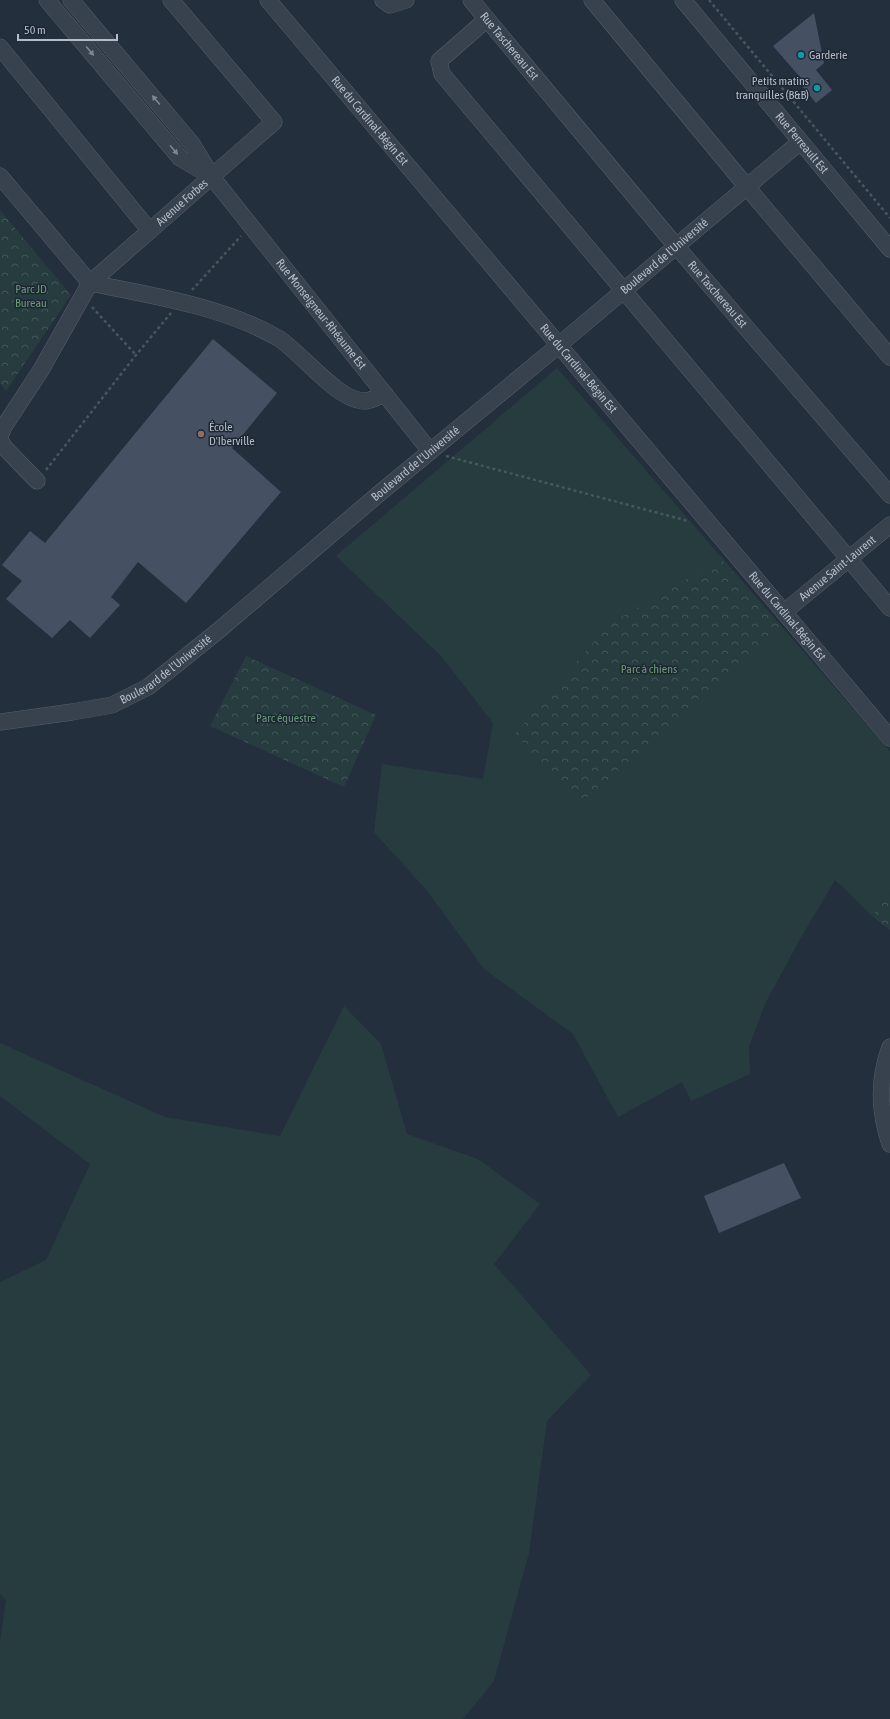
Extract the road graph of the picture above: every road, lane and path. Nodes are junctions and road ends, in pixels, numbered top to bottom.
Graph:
1 (47, 0) edge
2 (71, 0) edge
3 (171, 0) edge
4 (268, 0) edge
5 (383, 0) edge
6 (406, 0) edge
7 (470, 0) edge
8 (592, 0) edge
9 (683, 0) edge
10 (709, 0) edge
11 (487, 19) junction
12 (0, 47) edge
13 (800, 142) junction
14 (0, 176) edge
15 (212, 177) junction
16 (747, 187) junction
17 (890, 218) edge
18 (250, 225) junction
19 (150, 230) junction
20 (676, 246) junction
21 (890, 249) edge
22 (87, 290) junction
23 (623, 291) junction
24 (180, 302) junction
25 (559, 345) junction
26 (136, 355) junction
27 (890, 357) edge
28 (385, 394) junction
29 (0, 438) edge
30 (430, 451) junction
31 (37, 481) joint
32 (890, 494) edge
33 (691, 522) dead end
34 (890, 525) edge
35 (848, 560) junction
36 (890, 608) edge
37 (784, 612) junction
38 (0, 722) edge
39 (890, 738) edge
40 (890, 1047) edge
41 (889, 1141) edge

1 -> 15 street, Rue Monseigneur-Rhéaume Est
15 -> 2 street, Rue Monseigneur-Rhéaume Est
3 - 15 street, Avenue Forbes
4 - 25 street, Rue du Cardinal-Bégin Est
5 - 6 street
7 - 11 street, Rue Taschereau Est
8 - 16 street
9 - 13 street, Rue Perreault Est
10 - 17 path
11 - 20 street, Rue Taschereau Est
11 - 23 street
12 - 19 street
13 - 16 street, Boulevard de l'Université
13 - 21 street, Rue Perreault Est
14 - 22 street
15 - 18 street, Rue Monseigneur-Rhéaume Est
15 - 19 street, Avenue Forbes
16 - 20 street, Boulevard de l'Université
16 - 27 street
18 - 24 path
18 - 28 street, Rue Monseigneur-Rhéaume Est
19 - 22 street, Avenue Forbes
20 - 23 street, Boulevard de l'Université
20 - 32 street, Rue Taschereau Est
22 - 24 street
22 - 26 path
22 - 29 street, Avenue Forbes
23 - 25 street, Boulevard de l'Université
23 - 35 street
24 - 26 path
24 - 28 street
25 - 30 street, Boulevard de l'Université
25 - 37 street, Rue du Cardinal-Bégin Est
26 - 31 path
28 - 30 street, Rue Monseigneur-Rhéaume Est
29 - 31 street
30 - 33 path
30 - 38 street, Boulevard de l'Université
34 - 35 street, Avenue Saint-Laurent
35 - 36 street
35 - 37 street, Avenue Saint-Laurent
37 - 39 street, Rue du Cardinal-Bégin Est
40 - 41 street

